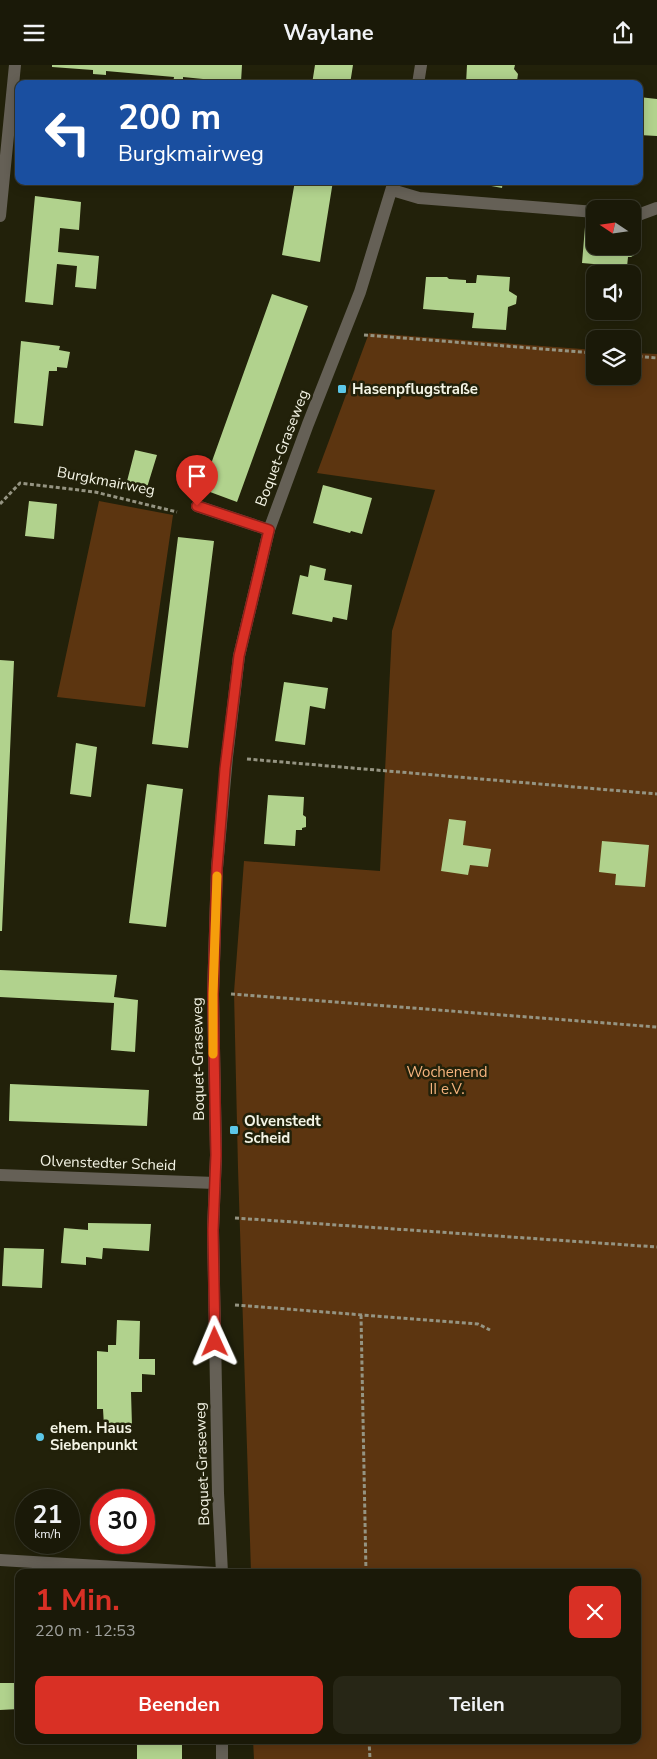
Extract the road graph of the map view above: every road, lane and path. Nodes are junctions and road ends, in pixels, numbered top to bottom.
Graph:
1 (15, 65) edge
2 (421, 65) edge
3 (419, 80) edge
4 (393, 186) edge
5 (657, 207) edge
6 (586, 211) edge
7 (641, 214) edge
8 (0, 216) edge
9 (366, 336) dead end
10 (586, 352) edge
11 (641, 357) edge
12 (657, 358) edge
13 (0, 504) edge
14 (197, 506) joint
15 (269, 530) junction
16 (249, 759) dead end
17 (657, 794) edge
18 (237, 995) dead end
19 (657, 1027) edge
20 (0, 1175) edge
21 (215, 1183) junction
22 (235, 1218) dead end
23 (657, 1247) edge
24 (246, 1306) dead end
25 (360, 1315) junction
26 (490, 1331) dead end
27 (0, 1560) edge
28 (149, 1569) edge
29 (222, 1569) edge
30 (366, 1569) edge
31 (222, 1744) edge
32 (370, 1744) edge
33 (222, 1759) edge
34 (370, 1759) edge

1 - 8 street
2 - 3 street
4 - 6 street
4 - 15 street, Boquet-Graseweg
5 - 7 street
9 - 10 path
11 - 12 path
13 - 14 path, Burgkmairweg
14 - 15 street
15 - 21 street, Boquet-Graseweg
16 - 17 path
18 - 19 path
20 - 21 street, Olvenstedter Scheid
21 - 29 street, Boquet-Graseweg
22 - 23 path
24 - 25 path
25 - 26 path
25 - 30 path
27 - 28 street
31 - 33 street
32 - 34 path

